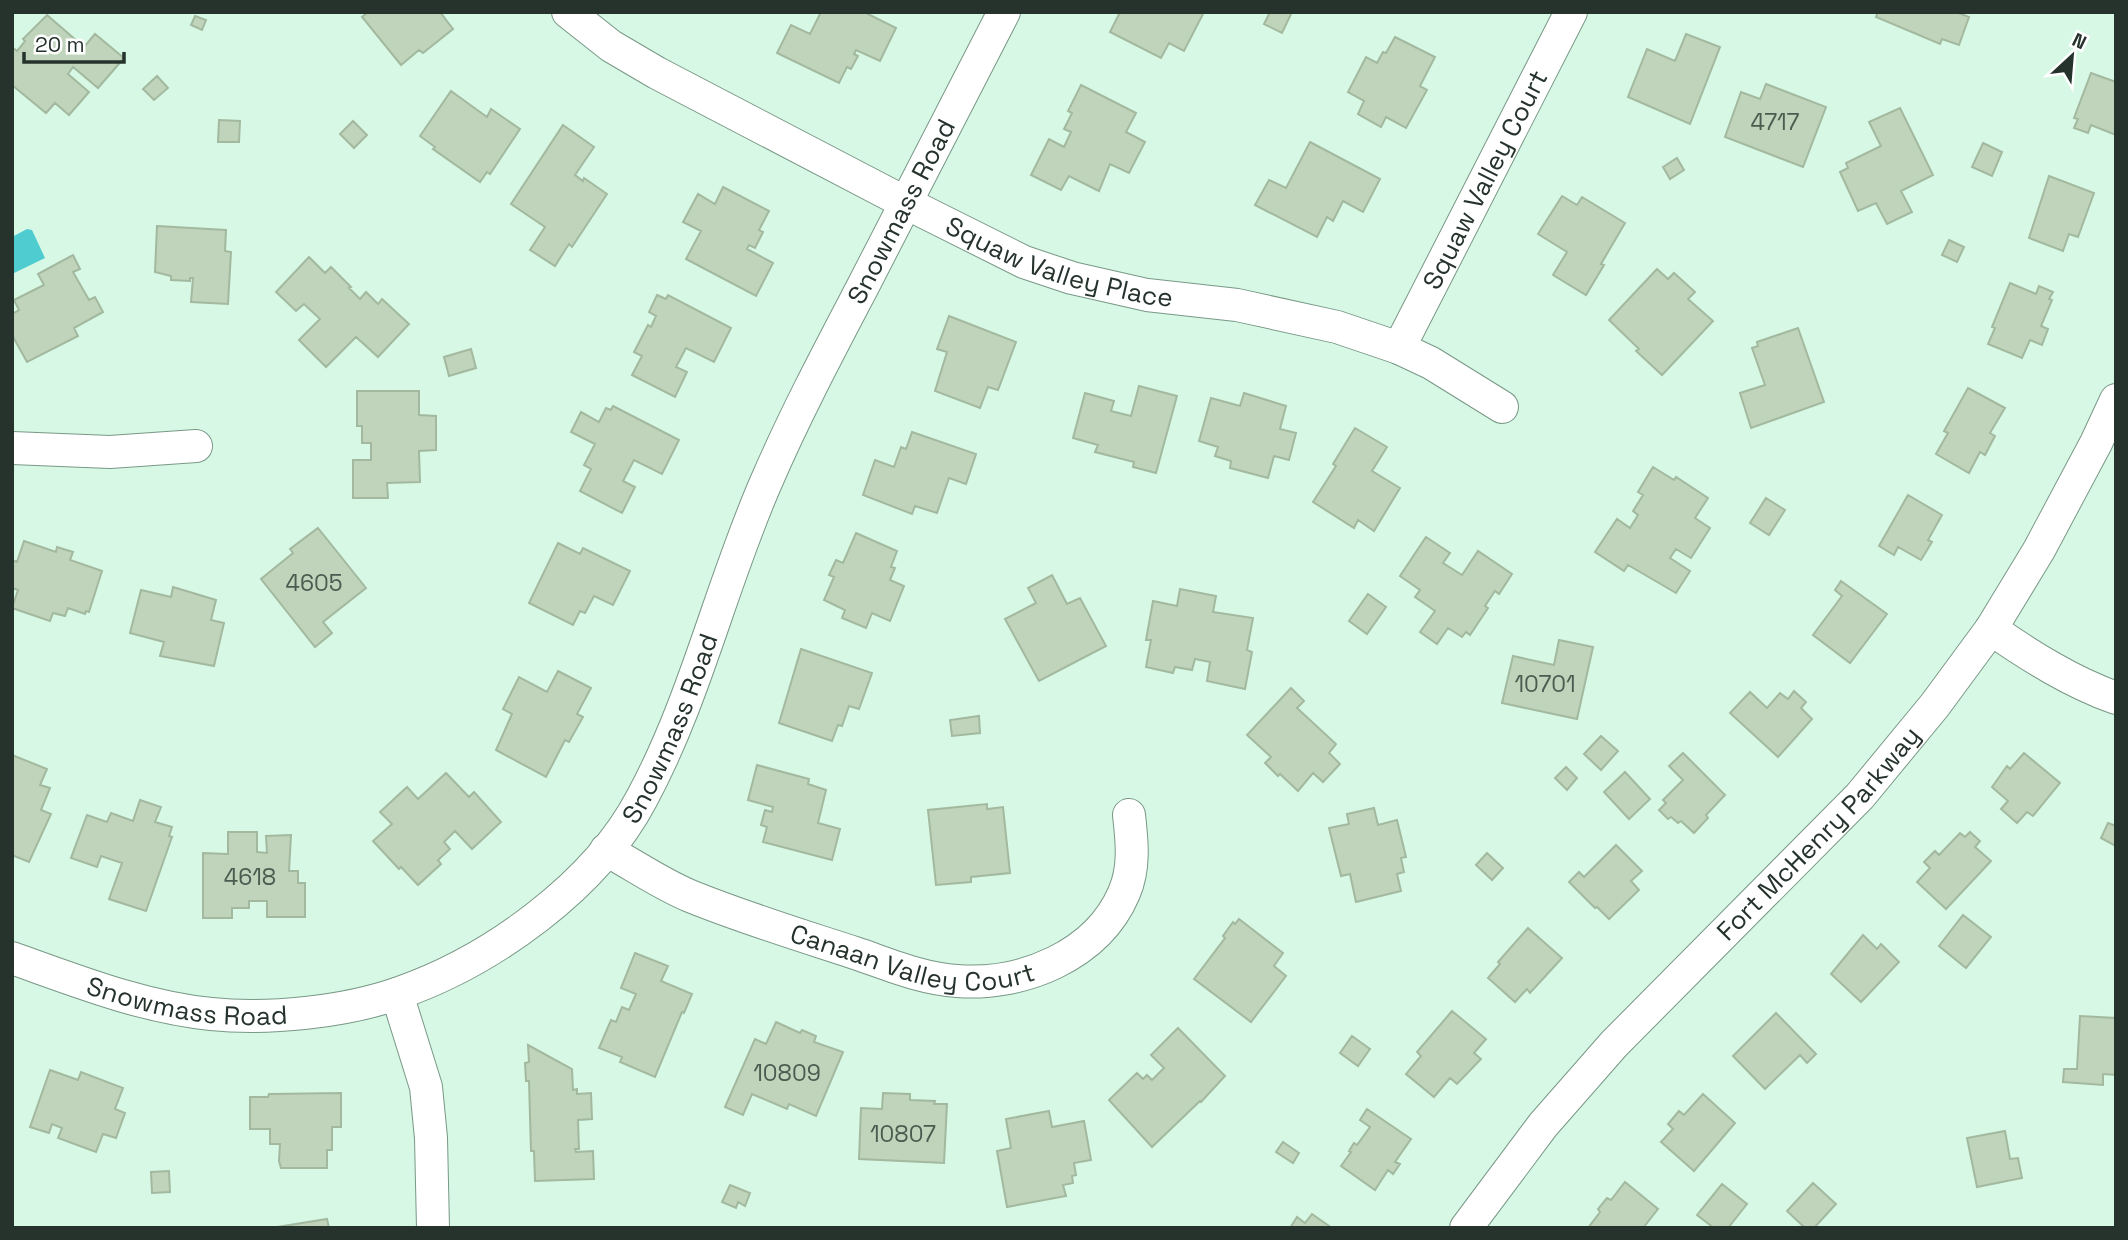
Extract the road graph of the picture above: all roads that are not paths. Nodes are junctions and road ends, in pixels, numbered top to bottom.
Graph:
1 (568, 12) edge
2 (1004, 12) edge
3 (1571, 12) edge
4 (906, 203) junction
5 (1399, 348) junction
6 (2116, 400) edge
7 (1503, 407) dead end
8 (196, 446) dead end
9 (12, 448) edge
10 (1991, 629) junction
11 (2116, 698) edge
12 (1129, 815) dead end
13 (606, 850) junction
14 (12, 958) edge
15 (397, 994) junction
16 (433, 1228) edge
17 (1466, 1228) edge

1 - 4 street, Squaw Valley Place
2 - 4 street, Snowmass Road
3 - 5 street, Squaw Valley Court
4 - 5 street, Squaw Valley Place
4 - 13 street, Snowmass Road
5 - 7 street, Squaw Valley Place
6 - 10 street, Fort McHenry Parkway
8 - 9 street
10 - 11 street
10 - 17 street, Fort McHenry Parkway
12 - 13 street, Canaan Valley Court
13 - 15 street, Snowmass Road
14 - 15 street, Snowmass Road
15 - 16 street

